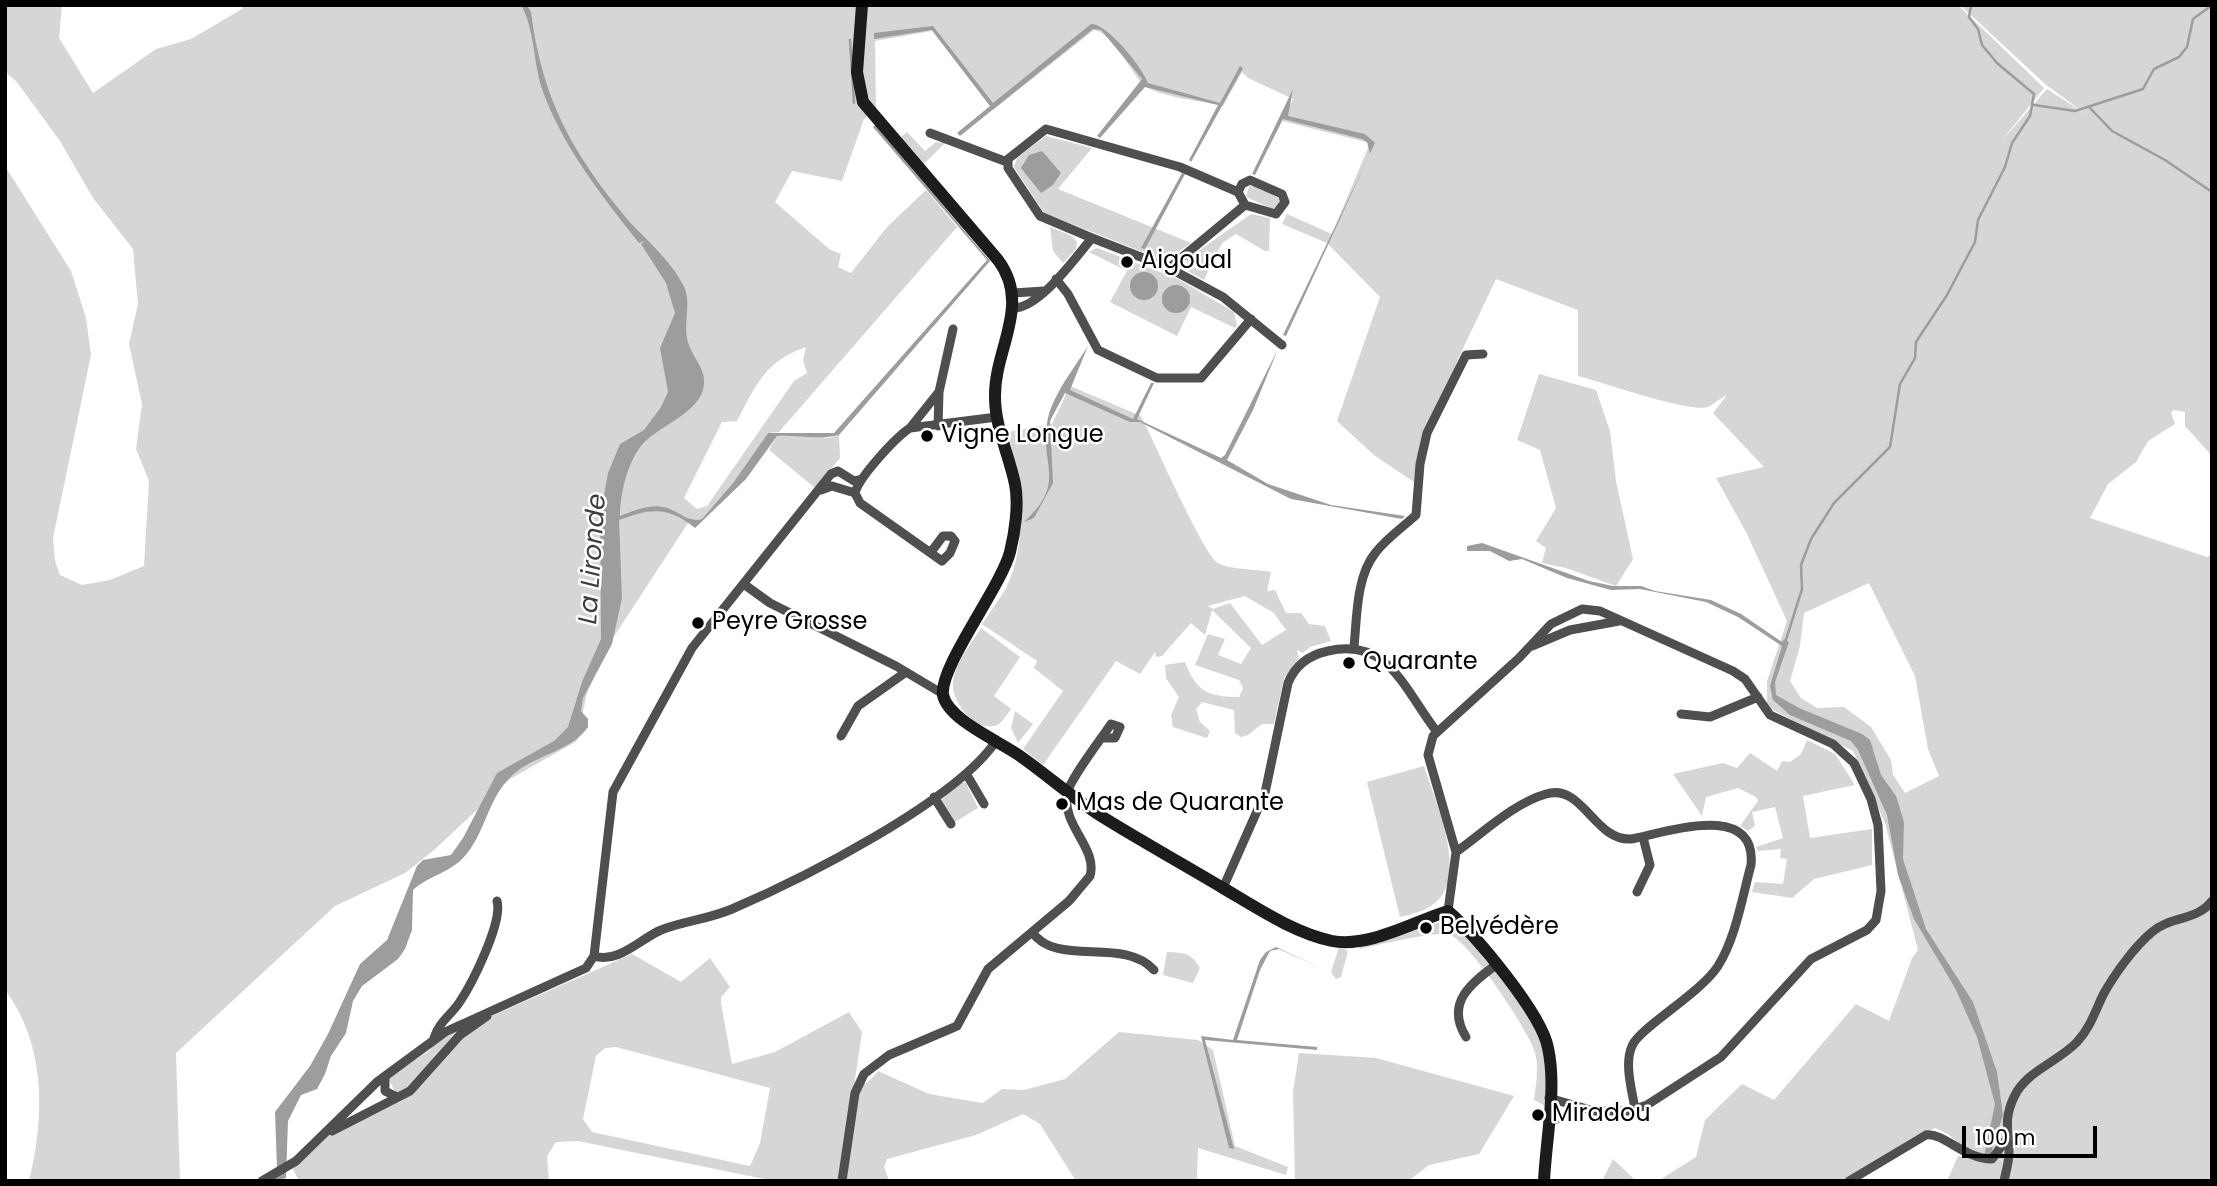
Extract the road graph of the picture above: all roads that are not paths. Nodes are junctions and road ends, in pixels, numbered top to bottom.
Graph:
1 (862, 5) edge
2 (930, 132) dead end
3 (1007, 162) junction
4 (1238, 192) junction
5 (1245, 205) junction
6 (1092, 239) junction
7 (1169, 268) junction
8 (1056, 279) junction
9 (1045, 290) junction
10 (1013, 293) junction
11 (1013, 307) junction
12 (1251, 319) junction
13 (953, 329) dead end
14 (1282, 345) dead end
15 (1483, 354) dead end
16 (939, 391) junction
17 (996, 417) junction
18 (938, 426) junction
19 (910, 428) junction
20 (831, 474) junction
21 (862, 479) junction
22 (832, 485) junction
23 (819, 490) junction
24 (855, 493) junction
25 (931, 552) dead end
26 (745, 585) junction
27 (1624, 622) junction
28 (1354, 647) junction
29 (1528, 649) junction
30 (906, 672) junction
31 (943, 694) junction
32 (1758, 697) junction
33 (1681, 714) dead end
34 (1437, 732) junction
35 (841, 736) dead end
36 (1101, 738) dead end
37 (996, 741) junction
38 (967, 775) junction
39 (1067, 792) junction
40 (934, 797) junction
41 (984, 804) dead end
42 (951, 824) dead end
43 (1643, 837) junction
44 (1456, 852) junction
45 (1223, 888) junction
46 (1637, 892) dead end
47 (497, 901) dead end
48 (2212, 901) edge
49 (1448, 911) junction
50 (1031, 932) junction
51 (594, 956) junction
52 (1496, 965) junction
53 (1154, 970) dead end
54 (498, 1008) junction
55 (1466, 1037) dead end
56 (434, 1040) junction
57 (386, 1076) junction
58 (398, 1098) junction
59 (1549, 1098) junction
60 (1635, 1109) junction
61 (1586, 1110) junction
62 (1548, 1122) junction
63 (2006, 1139) junction
64 (313, 1143) junction
65 (266, 1179) edge
66 (842, 1181) edge
67 (1544, 1181) edge
68 (1849, 1181) edge
69 (2004, 1181) edge

1 - 10 street
2 - 3 street
3 - 4 street
3 - 6 street
4 - 5 street
4 - 5 street
5 - 7 street
6 - 7 street
6 - 8 street
7 - 12 street
8 - 9 street
8 - 12 street
9 - 10 street
9 - 11 street
10 - 11 street
11 - 17 street
12 - 14 street
13 - 16 street
15 - 28 street
16 - 18 street
16 - 19 street
17 - 18 street
17 - 31 street
18 - 19 street
19 - 21 street
20 - 21 street
20 - 22 street
20 - 23 street
21 - 24 street
22 - 23 street
22 - 24 street
23 - 26 street
24 - 25 street
26 - 30 street
26 - 51 street
27 - 29 street
27 - 29 street
27 - 32 street
28 - 34 street
28 - 45 street
29 - 34 street
30 - 31 street
30 - 35 street
31 - 37 street
32 - 33 street
32 - 60 street
34 - 44 street
36 - 39 street
37 - 38 street
37 - 39 street
38 - 40 street
38 - 41 street
39 - 45 street
39 - 50 street
40 - 42 street
40 - 51 street
43 - 44 street
43 - 46 street
43 - 60 street
44 - 49 street
45 - 49 street
47 - 56 street
48 - 63 street
49 - 52 street
50 - 53 street
50 - 66 street
51 - 54 street
52 - 55 street
52 - 59 street
54 - 56 street
54 - 58 street
56 - 57 street
57 - 58 street
57 - 64 street
58 - 64 street
59 - 61 street
59 - 62 street
60 - 61 street
61 - 62 street
62 - 67 street
63 - 68 street
63 - 69 street
64 - 65 street

